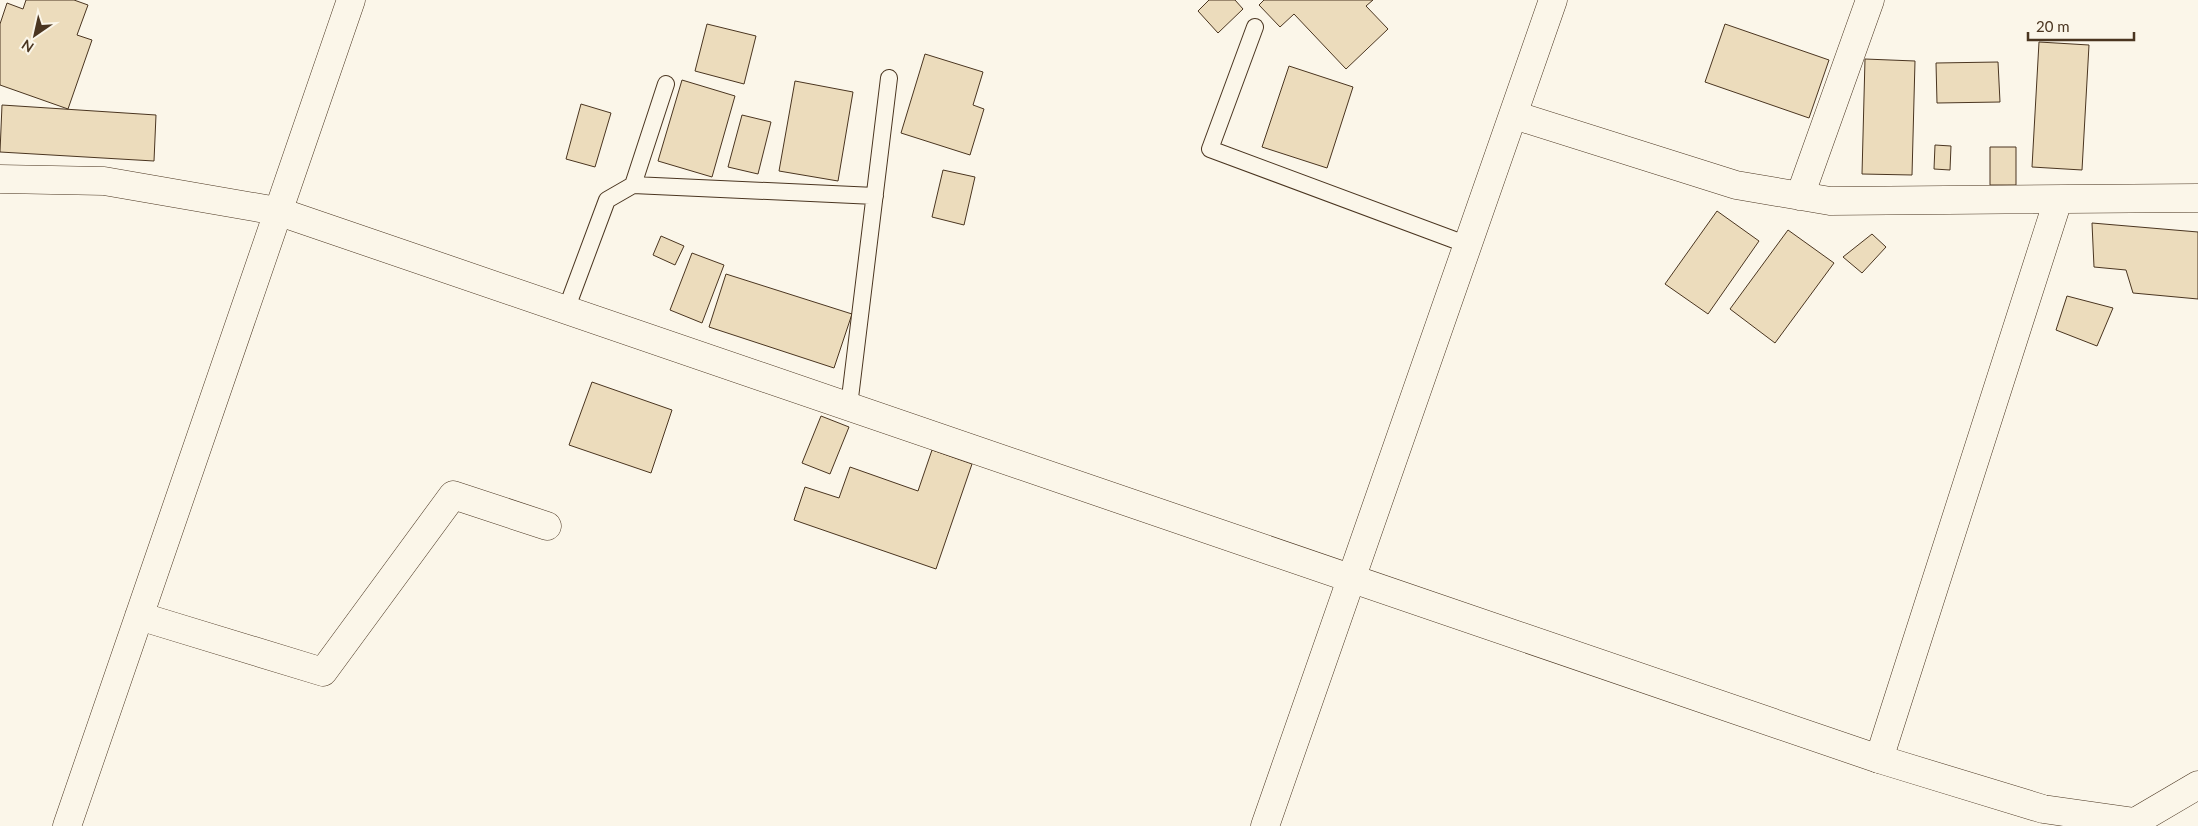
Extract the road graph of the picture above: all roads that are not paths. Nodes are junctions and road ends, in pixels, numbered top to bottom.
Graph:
1 (351, 0) edge
2 (1553, 0) edge
3 (1870, 0) edge
4 (1255, 26) dead end
5 (889, 78) dead end
6 (666, 84) dead end
7 (1514, 115) junction
8 (0, 180) edge
9 (633, 185) junction
10 (875, 196) junction
11 (1800, 196) junction
12 (2198, 198) edge
13 (2058, 200) junction
14 (277, 212) junction
15 (1468, 245) junction
16 (566, 310) junction
17 (849, 406) junction
18 (547, 526) dead end
19 (1351, 577) junction
20 (139, 616) junction
21 (1879, 759) junction
22 (2198, 786) edge
23 (2137, 824) edge
24 (67, 826) edge
25 (1265, 826) edge

1 - 14 street
2 - 7 street
3 - 11 street
4 - 15 lane
5 - 10 lane
6 - 9 lane
7 - 11 street
7 - 15 street
8 - 14 street
9 - 10 lane
9 - 16 lane
10 - 17 lane
11 - 13 street
12 - 13 street
13 - 21 street
14 - 16 street
14 - 20 street
15 - 19 street
16 - 17 street
17 - 19 street
18 - 20 street
19 - 21 street
19 - 25 street
20 - 24 street
21 - 23 street
22 - 23 street

